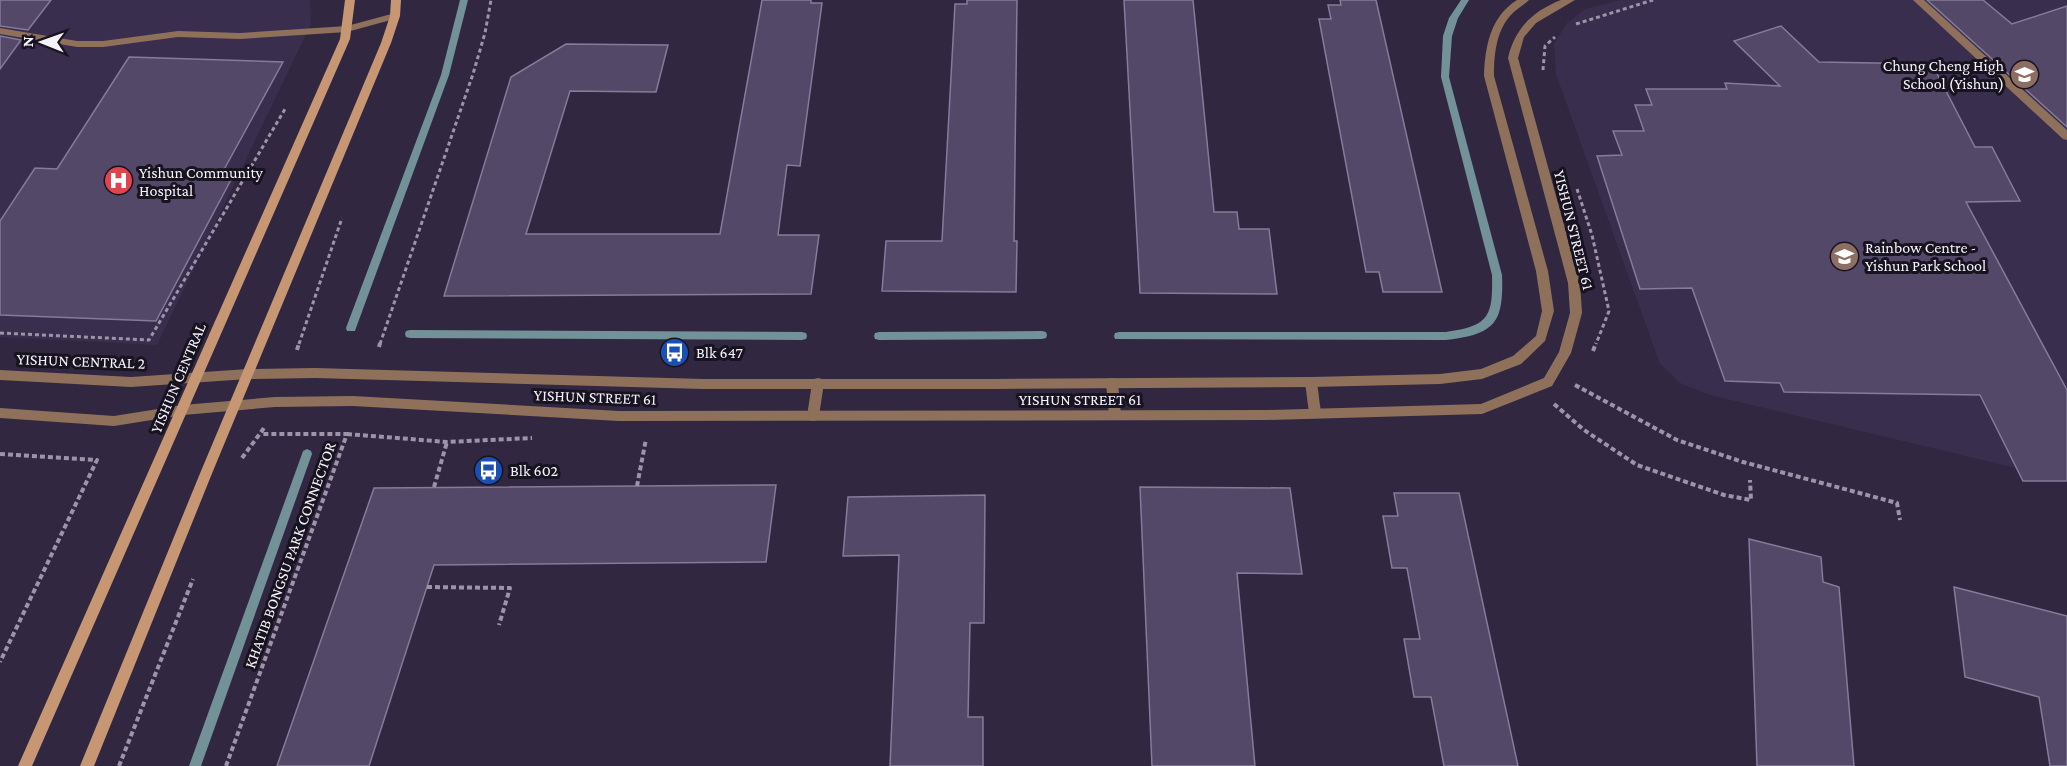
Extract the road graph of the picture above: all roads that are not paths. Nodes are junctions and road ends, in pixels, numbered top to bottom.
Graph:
1 (350, 0) edge
2 (396, 0) edge
3 (1524, 0) edge
4 (1570, 0) edge
5 (1918, 0) edge
6 (395, 16) junction
7 (347, 29) junction
8 (0, 31) edge
9 (2067, 136) edge
10 (248, 374) junction
11 (0, 375) edge
12 (196, 377) junction
13 (818, 382) junction
14 (1311, 382) junction
15 (1112, 383) junction
16 (236, 406) junction
17 (183, 410) junction
18 (0, 413) edge
19 (1315, 413) junction
20 (1115, 415) junction
21 (813, 416) junction
22 (25, 766) edge
23 (87, 766) edge

1 - 7 main road, YISHUN CENTRAL
2 - 6 main road
3 - 14 street, YISHUN STREET 61
4 - 19 street, YISHUN STREET 61
5 - 9 street
6 - 7 street
6 - 10 main road
7 - 8 street
7 - 12 main road, YISHUN CENTRAL
10 - 12 street, YISHUN STREET 61
10 - 13 street, YISHUN STREET 61
10 - 16 main road
11 - 12 street, YISHUN CENTRAL 2
12 - 17 main road, YISHUN CENTRAL
13 - 15 street, YISHUN STREET 61
13 - 21 street
14 - 15 street, YISHUN STREET 61
14 - 19 street
15 - 20 street
16 - 17 street, YISHUN STREET 61
16 - 21 street, YISHUN STREET 61
16 - 23 main road
17 - 18 street
17 - 22 main road, YISHUN CENTRAL
19 - 20 street, YISHUN STREET 61
20 - 21 street, YISHUN STREET 61

